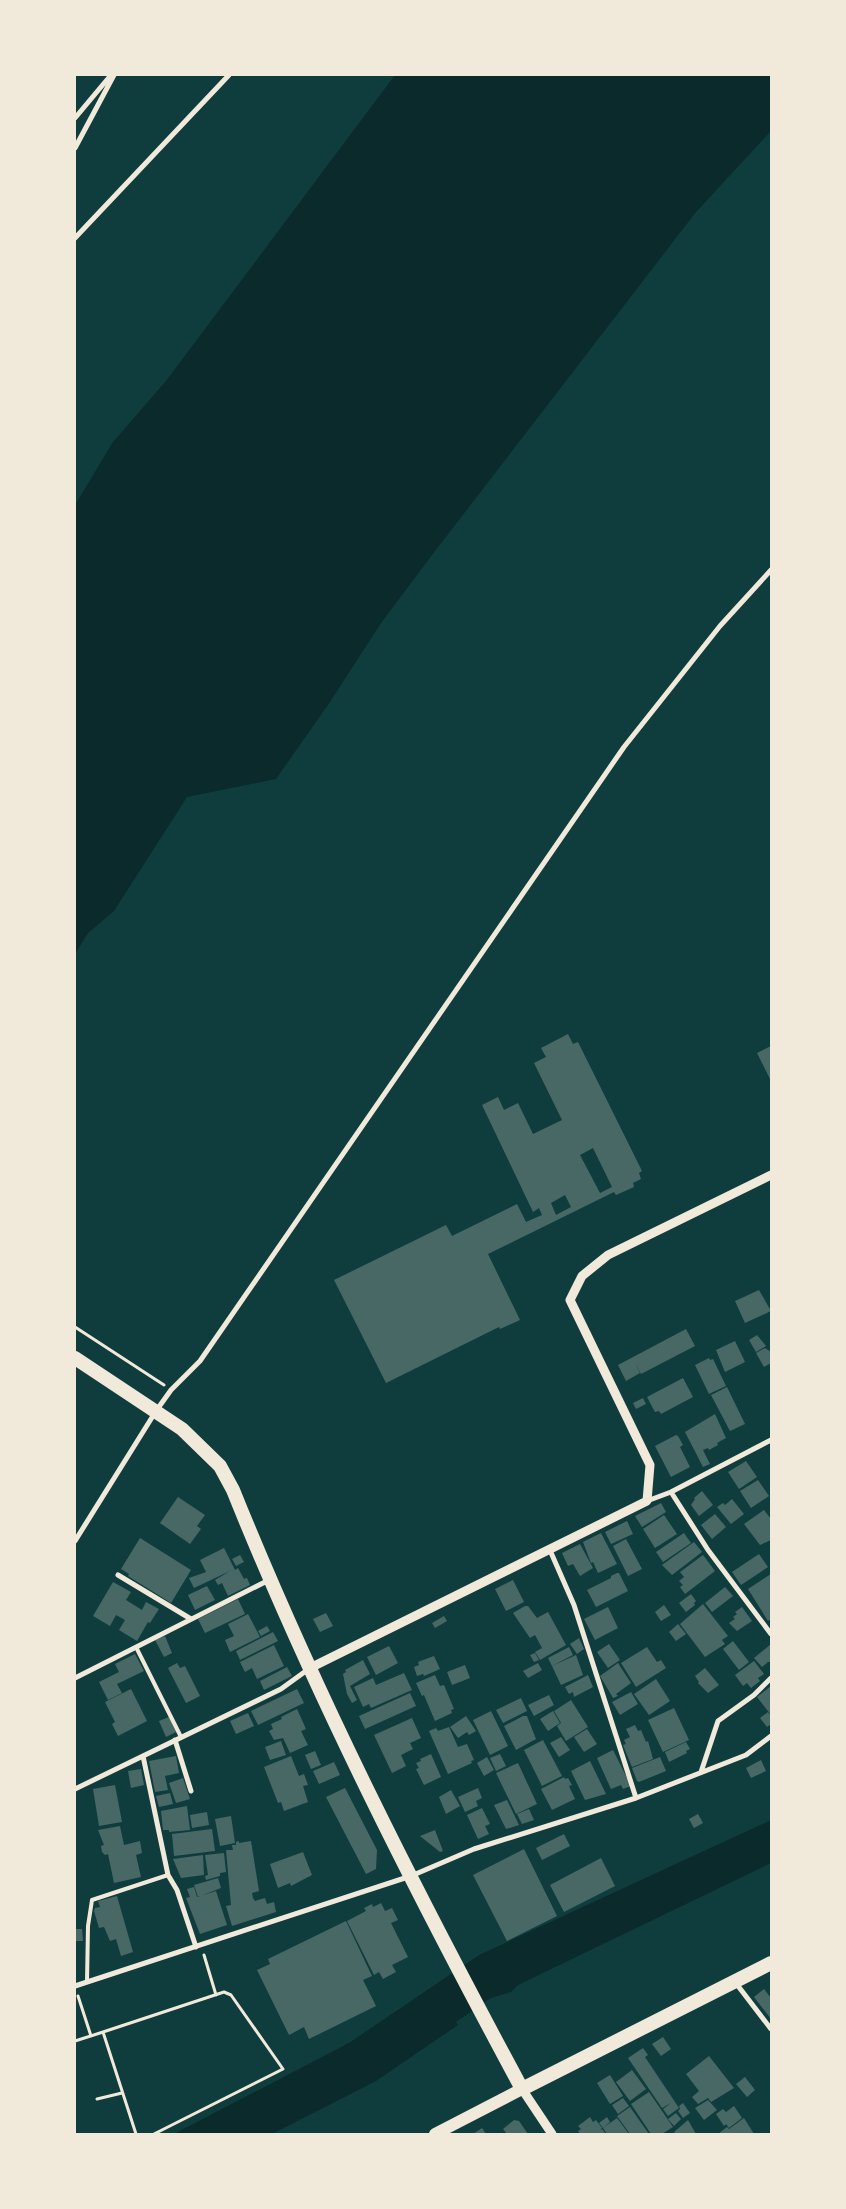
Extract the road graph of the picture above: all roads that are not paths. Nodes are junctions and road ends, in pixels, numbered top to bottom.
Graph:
1 (112, 75) edge
2 (229, 75) edge
3 (75, 118) edge
4 (75, 148) edge
5 (75, 238) edge
6 (771, 570) edge
7 (771, 1175) edge
8 (75, 1358) edge
9 (151, 1407) junction
10 (771, 1440) edge
11 (671, 1492) junction
12 (648, 1501) junction
13 (75, 1541) edge
14 (549, 1548) junction
15 (118, 1575) dead end
16 (271, 1579) junction
17 (191, 1619) junction
18 (771, 1634) edge
19 (136, 1647) junction
20 (310, 1668) junction
21 (75, 1678) edge
22 (771, 1678) edge
23 (771, 1736) edge
24 (182, 1737) junction
25 (175, 1740) junction
26 (143, 1756) junction
27 (701, 1772) junction
28 (75, 1789) edge
29 (191, 1791) dead end
30 (636, 1798) junction
31 (168, 1875) junction
32 (411, 1876) junction
33 (198, 1946) junction
34 (771, 1963) edge
35 (87, 1982) junction
36 (734, 1982) junction
37 (75, 1986) edge
38 (771, 2029) edge
39 (522, 2089) junction
40 (435, 2134) edge
41 (552, 2134) edge

1 - 3 street
1 - 4 street
2 - 5 street
6 - 9 street
7 - 12 street
8 - 9 highway
9 - 13 street
9 - 16 highway
10 - 11 street
11 - 12 street
11 - 18 street
12 - 14 street
14 - 20 street
14 - 30 street
15 - 17 street
16 - 17 street
16 - 20 highway
17 - 19 street
19 - 21 street
19 - 24 lane
20 - 24 street
20 - 32 highway
22 - 27 street
23 - 27 street
24 - 25 street
25 - 26 street
25 - 29 street
26 - 28 street
26 - 31 street
27 - 30 street
30 - 32 street
31 - 33 street
31 - 35 lane
32 - 33 street
32 - 39 highway
33 - 35 street
34 - 36 highway
35 - 37 street
36 - 38 street
36 - 39 highway
39 - 40 main road
39 - 41 street

